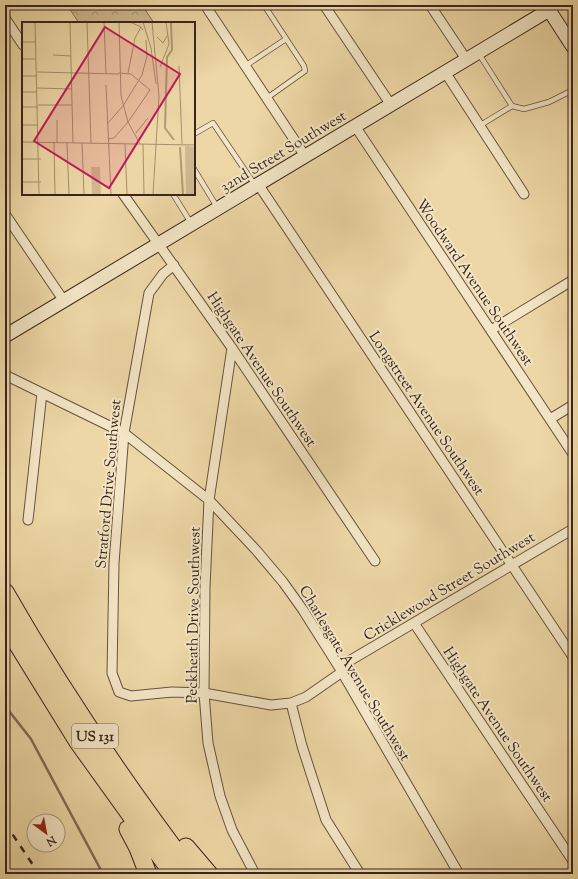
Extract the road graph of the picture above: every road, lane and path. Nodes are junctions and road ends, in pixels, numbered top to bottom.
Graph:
1 (206, 5) edge
2 (264, 5) edge
3 (324, 5) edge
4 (430, 5) edge
5 (536, 5) edge
6 (551, 7) edge
7 (5, 18) edge
8 (286, 39) junction
9 (22, 44) edge
10 (573, 47) edge
11 (478, 52) junction
12 (466, 59) junction
13 (245, 66) junction
14 (445, 72) junction
15 (573, 90) edge
16 (267, 98) junction
17 (391, 105) junction
18 (512, 106) junction
19 (355, 126) junction
20 (479, 126) junction
21 (195, 133) edge
22 (305, 156) junction
23 (195, 171) edge
24 (257, 185) junction
25 (524, 194) dead end
26 (124, 195) edge
27 (174, 195) edge
28 (218, 208) junction
29 (5, 214) edge
30 (191, 224) junction
31 (159, 243) junction
32 (174, 265) junction
33 (573, 280) edge
34 (64, 301) junction
35 (491, 330) junction
36 (5, 336) edge
37 (232, 348) junction
38 (5, 375) edge
39 (42, 393) junction
40 (573, 405) edge
41 (550, 420) junction
42 (124, 433) junction
43 (573, 454) edge
44 (209, 500) junction
45 (28, 520) dead end
46 (573, 529) edge
47 (376, 561) dead end
48 (512, 565) junction
49 (5, 592) edge
50 (414, 623) junction
51 (5, 624) edge
52 (573, 657) edge
53 (340, 670) junction
54 (119, 692) joint
55 (204, 693) junction
56 (291, 703) junction
57 (82, 717) junction
58 (94, 765) junction
59 (573, 861) edge
60 (148, 874) edge
61 (173, 874) edge
62 (194, 874) edge
63 (209, 874) edge
64 (255, 874) edge
65 (360, 874) edge
66 (459, 874) edge

1 - 13 street
2 - 8 lane
3 - 17 street
4 - 12 street
5 - 6 street
6 - 10 street
6 - 11 street, 32nd Street Southwest
7 - 9 street
8 - 13 lane
8 - 16 lane
11 - 12 street, 32nd Street Southwest
11 - 18 lane
12 - 14 street, 32nd Street Southwest
13 - 16 street
14 - 17 street, 32nd Street Southwest
14 - 20 street
15 - 18 lane
16 - 22 street
17 - 19 street, 32nd Street Southwest
18 - 20 lane
19 - 22 street, 32nd Street Southwest
19 - 35 street, Woodward Avenue Southwest
20 - 25 street
21 - 24 lane
22 - 24 street, 32nd Street Southwest
23 - 28 lane
24 - 28 street, 32nd Street Southwest
24 - 48 street, Longstreet Avenue Southwest
26 - 31 street, Highgate Avenue Southwest
27 - 30 lane
28 - 30 street, 32nd Street Southwest
29 - 34 street
30 - 31 street, 32nd Street Southwest
31 - 32 street, Highgate Avenue Southwest
31 - 34 street, 32nd Street Southwest
32 - 37 street, Highgate Avenue Southwest
32 - 42 street, Stratford Drive Southwest
33 - 35 street
34 - 36 street, 32nd Street Southwest
35 - 41 street, Woodward Avenue Southwest
37 - 44 street, Peckheath Drive Southwest
37 - 47 street, Highgate Avenue Southwest
38 - 39 street, Charlesgate Avenue Southwest
39 - 42 street, Charlesgate Avenue Southwest
39 - 45 street
40 - 41 street
41 - 43 street, Woodward Avenue Southwest
42 - 44 street, Charlesgate Avenue Southwest
42 - 54 street, Stratford Drive Southwest
44 - 53 street, Charlesgate Avenue Southwest
44 - 55 street, Peckheath Drive Southwest
46 - 48 street, Cricklewood Street Southwest
48 - 50 street, Cricklewood Street Southwest
48 - 52 street, Longstreet Avenue Southwest
49 - 57 highway, US 131
50 - 53 street, Cricklewood Street Southwest
50 - 59 street, Highgate Avenue Southwest
51 - 58 highway, US 131
53 - 56 street, Cricklewood Street Southwest
53 - 66 street, Charlesgate Avenue Southwest
54 - 55 street, Cricklewood Street Southwest
55 - 56 street, Cricklewood Street Southwest
55 - 64 street, Peckheath Drive Southwest
56 - 65 street
57 - 62 highway, US 131
57 - 63 highway
58 - 60 highway
58 - 61 highway, US 131

